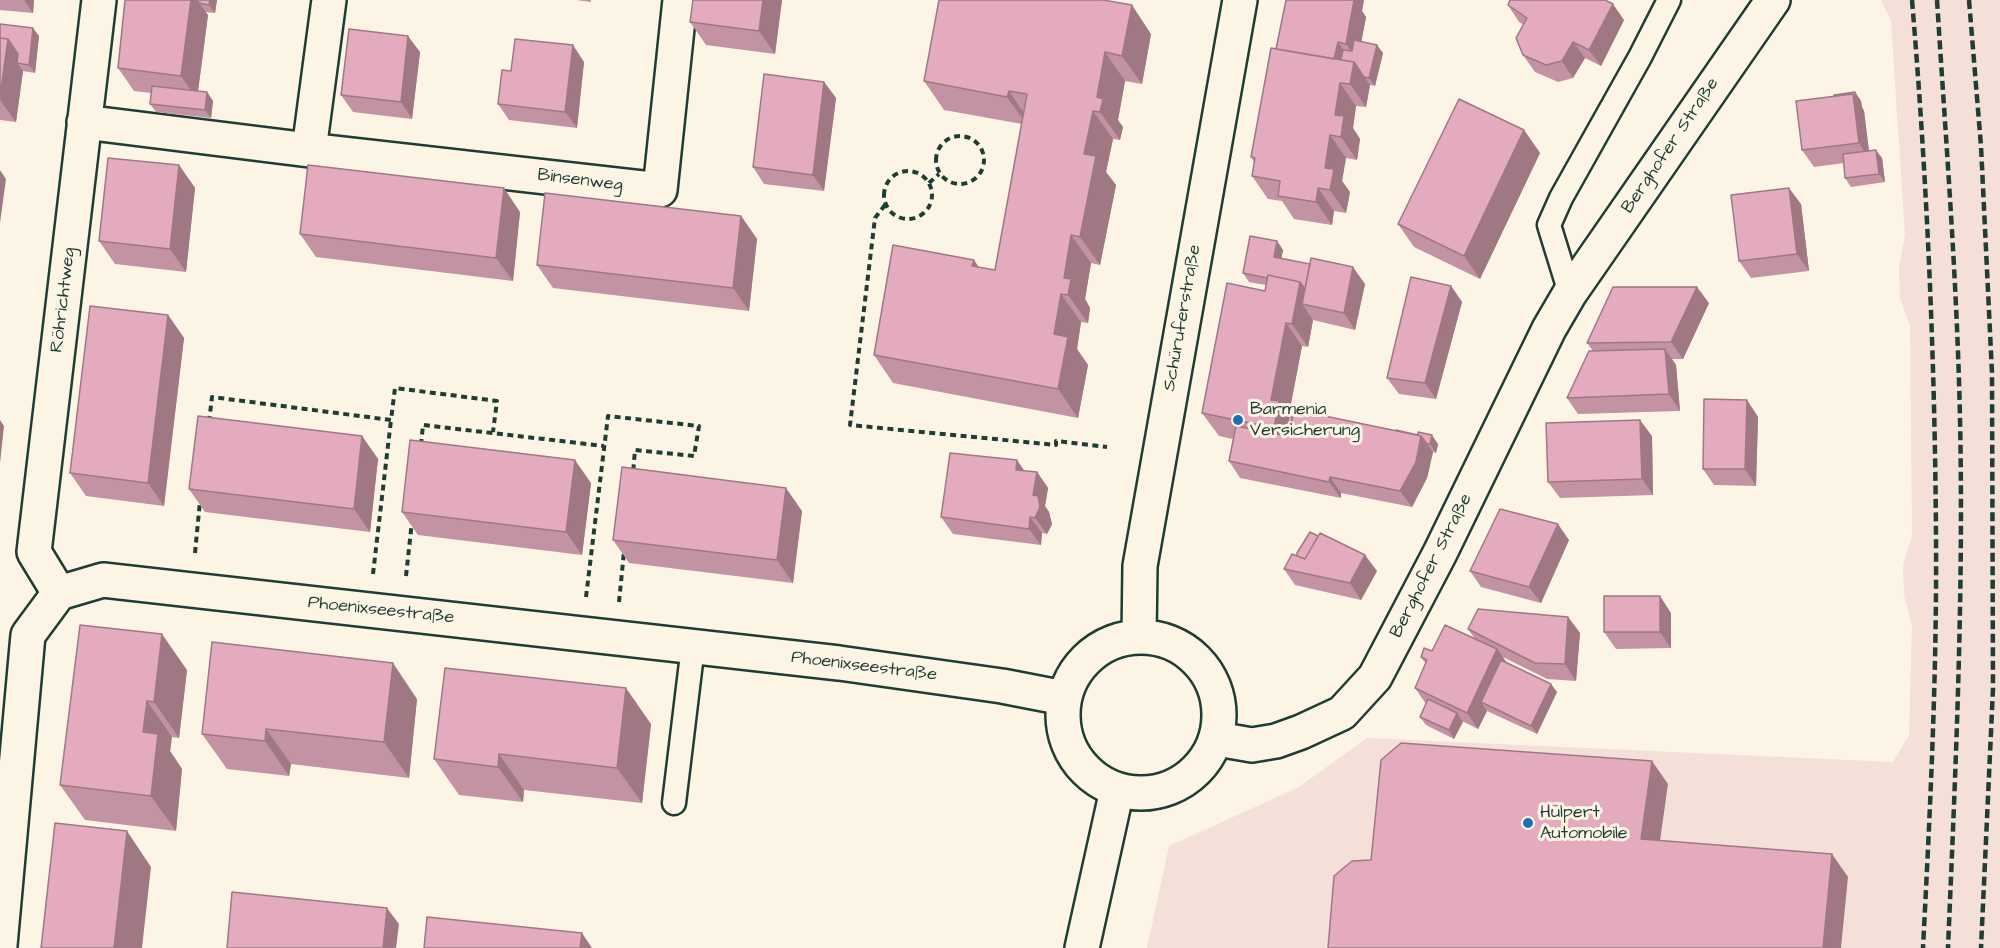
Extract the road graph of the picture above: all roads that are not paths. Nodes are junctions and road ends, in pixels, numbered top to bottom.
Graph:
1 (99, 0) edge
2 (329, 0) edge
3 (680, 0) edge
4 (1240, 0) edge
5 (1669, 0) edge
6 (1773, 0) edge
7 (84, 122) junction
8 (309, 150) junction
9 (1570, 293) junction
10 (59, 593) junction
11 (1139, 637) junction
12 (693, 646) junction
13 (1064, 698) junction
14 (1217, 739) junction
15 (1117, 790) junction
16 (674, 803) dead end
17 (0, 945) edge
18 (1082, 948) edge

1 - 7 street, Röhrichtweg
2 - 8 street
3 - 8 street, Binsenweg
4 - 11 street, Schüruferstraße
5 - 9 lane
6 - 9 street, Berghofer Straße
7 - 8 street, Binsenweg
7 - 10 street, Röhrichtweg
9 - 14 street, Berghofer Straße
10 - 12 street, Phoenixseestraße
10 - 17 street
11 - 13 street
11 - 14 street
12 - 13 street, Phoenixseestraße
12 - 16 lane
13 - 15 street
14 - 15 street
15 - 18 street

